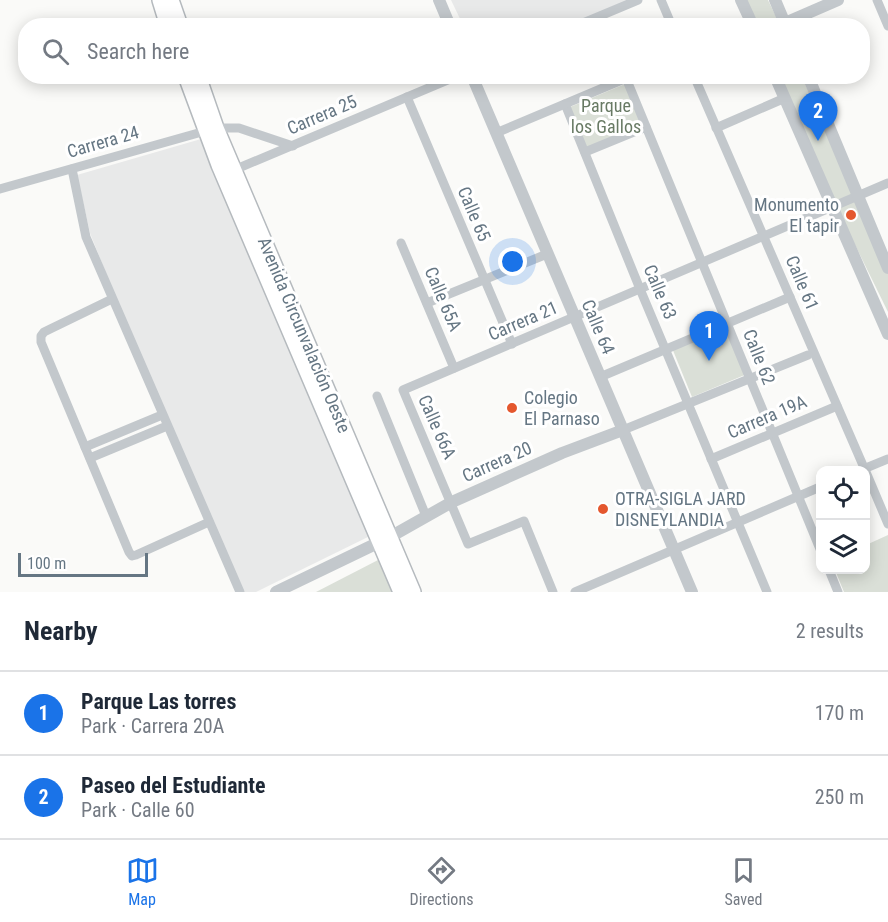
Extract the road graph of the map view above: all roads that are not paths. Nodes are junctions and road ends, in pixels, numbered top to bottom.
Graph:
1 (159, 0) edge
2 (171, 0) edge
3 (439, 0) edge
4 (638, 0) edge
5 (661, 0) edge
6 (741, 0) edge
7 (775, 0) edge
8 (838, 0) edge
9 (877, 0) edge
10 (165, 18) edge
11 (177, 18) edge
12 (447, 18) edge
13 (595, 18) edge
14 (669, 18) edge
15 (749, 18) edge
16 (783, 18) edge
17 (799, 18) edge
18 (888, 26) edge
19 (190, 84) edge
20 (200, 84) edge
21 (438, 84) edge
22 (475, 84) edge
23 (612, 84) edge
24 (631, 84) edge
25 (698, 84) edge
26 (778, 84) edge
27 (811, 84) edge
28 (408, 97) junction
29 (784, 98) junction
30 (565, 104) junction
31 (646, 127) junction
32 (717, 128) junction
33 (211, 129) junction
34 (496, 134) junction
35 (293, 146) junction
36 (585, 152) junction
37 (72, 169) junction
38 (234, 170) junction
39 (888, 183) edge
40 (0, 189) edge
41 (858, 196) junction
42 (832, 207) junction
43 (764, 236) junction
44 (401, 243) dead end
45 (548, 254) junction
46 (703, 262) junction
47 (888, 268) edge
48 (483, 280) junction
49 (640, 289) junction
50 (790, 297) junction
51 (112, 299) junction
52 (427, 303) junction
53 (574, 317) junction
54 (726, 322) junction
55 (888, 334) edge
56 (512, 344) junction
57 (665, 348) junction
58 (808, 356) dead end
59 (454, 368) junction
60 (600, 377) junction
61 (750, 379) junction
62 (403, 390) joint
63 (377, 396) dead end
64 (688, 404) junction
65 (837, 406) junction
66 (162, 415) junction
67 (167, 426) junction
68 (622, 430) junction
69 (772, 434) junction
70 (85, 447) junction
71 (90, 458) junction
72 (711, 459) junction
73 (888, 459) edge
74 (862, 466) edge
75 (870, 467) edge
76 (870, 484) edge
77 (816, 489) edge
78 (798, 497) junction
79 (452, 502) junction
80 (426, 516) junction
81 (209, 522) junction
82 (739, 522) junction
83 (888, 524) edge
84 (384, 540) junction
85 (816, 540) edge
86 (674, 549) junction
87 (831, 574) edge
88 (240, 592) edge
89 (276, 592) edge
90 (401, 592) edge
91 (413, 592) edge
92 (554, 592) edge
93 (575, 592) edge
94 (692, 592) edge
95 (767, 592) edge
96 (838, 592) edge

1 - 10 main road
2 - 11 main road
3 - 12 street
4 - 13 street
5 - 14 street
6 - 15 street
7 - 16 street
8 - 17 street
9 - 18 street
19 - 33 main road, Avenida Circunvalación Oeste
20 - 33 main road, Avenida Circunvalación Oeste
21 - 28 street, Carrera 25
22 - 34 street, Calle 64
23 - 30 street
24 - 31 street, Calle 62
25 - 32 street, Calle 61
26 - 29 street
27 - 41 street
28 - 35 street, Carrera 25
28 - 48 street, Calle 65
29 - 32 street
29 - 42 street
30 - 34 street
30 - 36 street, Calle 63
31 - 36 street
31 - 46 street, Calle 62
32 - 43 street, Calle 61
33 - 35 street
33 - 37 street, Carrera 24
33 - 38 main road, Avenida Circunvalación Oeste
33 - 84 main road, Avenida Circunvalación Oeste
34 - 45 street, Calle 64
35 - 38 street, Carrera 25
36 - 49 street, Calle 63
37 - 40 street, Carrera 24
37 - 51 street
38 - 84 main road, Avenida Circunvalación Oeste
39 - 41 street, Carrera 21
41 - 42 street, Carrera 21
41 - 47 street
42 - 43 street, Carrera 21
42 - 55 street
43 - 46 street, Carrera 21
43 - 50 street, Calle 61
44 - 52 street, Calle 65A
45 - 48 street
45 - 53 street, Calle 64
46 - 49 street, Carrera 21
46 - 54 street, Calle 62
48 - 52 street
48 - 56 street, Calle 65
49 - 53 street, Carrera 21
49 - 57 street, Calle 63
50 - 54 street
50 - 65 street, Calle 61
51 - 66 street
51 - 70 street
52 - 59 street, Calle 65A
53 - 56 street, Carrera 21
53 - 60 street, Calle 64
54 - 57 street
54 - 61 street, Calle 62
56 - 59 street, Carrera 21
57 - 60 street
57 - 64 street, Calle 63
58 - 61 street, Carrera 20
59 - 62 street, Carrera 21
60 - 68 street, Calle 64
61 - 64 street, Carrera 20
61 - 69 street, Calle 62
62 - 79 street, Calle 66A
63 - 80 street
64 - 68 street, Carrera 20
64 - 72 street, Calle 63
65 - 69 street, Carrera 19A
65 - 74 street, Calle 61
66 - 67 street
66 - 70 street
67 - 71 street
67 - 81 street
68 - 79 street, Carrera 20
68 - 86 street, Calle 64
69 - 72 street, Carrera 19A
69 - 78 street, Calle 62
70 - 71 street
71 - 81 street
72 - 82 street, Calle 63
73 - 75 street
76 - 83 street, Calle 61
77 - 78 street
78 - 82 street
78 - 85 street, Calle 62
79 - 80 street, Carrera 20
79 - 92 street, Calle 66A
80 - 84 street, Carrera 20
81 - 88 street
82 - 86 street
82 - 95 street, Calle 63
84 - 89 street, Carrera 20
84 - 90 main road, Avenida Circunvalación Oeste
84 - 91 main road, Avenida Circunvalación Oeste
86 - 93 street
86 - 94 street, Calle 64
87 - 96 street

